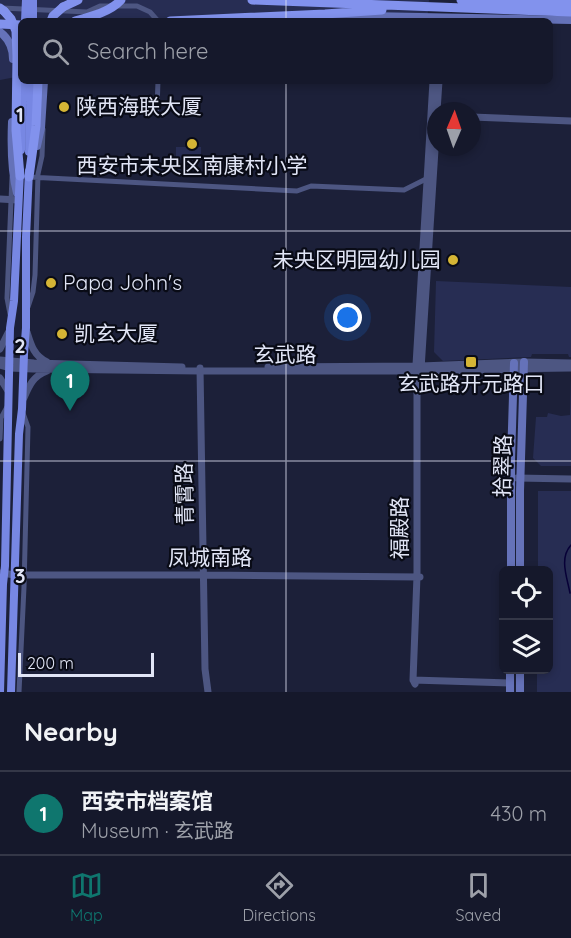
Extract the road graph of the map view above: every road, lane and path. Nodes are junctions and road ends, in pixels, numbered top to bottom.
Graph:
1 (26, 0) edge
2 (33, 0) edge
3 (78, 0) edge
4 (121, 0) edge
5 (252, 0) edge
6 (461, 0) edge
7 (571, 3) edge
8 (447, 7) junction
9 (0, 8) edge
10 (424, 10) junction
11 (571, 12) edge
12 (25, 18) edge
13 (33, 18) edge
14 (52, 18) edge
15 (86, 18) edge
16 (155, 18) edge
17 (236, 18) edge
18 (331, 18) edge
19 (415, 18) edge
20 (437, 18) edge
21 (553, 20) edge
22 (571, 20) edge
23 (18, 25) edge
24 (1, 26) edge
25 (23, 84) edge
26 (30, 84) edge
27 (38, 84) edge
28 (44, 84) edge
29 (158, 84) edge
30 (433, 84) edge
31 (439, 84) edge
32 (434, 102) edge
33 (436, 102) edge
34 (26, 109) junction
35 (157, 109) dead end
36 (481, 117) edge
37 (571, 121) edge
38 (430, 156) edge
39 (434, 156) edge
40 (29, 177) junction
41 (428, 178) junction
42 (15, 198) junction
43 (0, 199) edge
44 (17, 230) junction
45 (26, 237) junction
46 (9, 242) junction
47 (36, 252) junction
48 (26, 311) junction
49 (11, 318) junction
50 (10, 328) junction
51 (26, 328) junction
52 (0, 349) edge
53 (0, 360) edge
54 (571, 363) edge
55 (10, 364) junction
56 (0, 365) edge
57 (524, 365) junction
58 (23, 366) junction
59 (514, 366) junction
60 (57, 367) junction
61 (418, 368) junction
62 (571, 368) edge
63 (200, 369) junction
64 (0, 378) edge
65 (10, 399) junction
66 (22, 406) junction
67 (0, 439) edge
68 (511, 478) junction
69 (521, 479) junction
70 (571, 479) edge
71 (510, 566) edge
72 (520, 566) edge
73 (2, 569) edge
74 (19, 572) junction
75 (203, 574) junction
76 (418, 577) junction
77 (510, 674) edge
78 (520, 674) edge
79 (510, 683) junction
80 (414, 684) edge
81 (0, 692) edge
82 (11, 692) edge
83 (19, 692) edge
84 (208, 692) edge
85 (510, 692) edge
86 (520, 692) edge

1 - 12 main road, bridge
2 - 13 main road, bridge
3 - 14 highway, bridge
4 - 15 highway, bridge
5 - 8 highway
6 - 7 highway
8 - 10 highway
8 - 11 highway
9 - 16 street
9 - 40 highway, bridge
10 - 17 highway
10 - 20 street
18 - 19 main road
21 - 22 main road
23 - 24 highway, bridge
24 - 42 main road
25 - 34 main road
26 - 34 main road
27 - 40 highway
28 - 40 main road
29 - 35 street
30 - 32 street
31 - 33 street
34 - 40 main road
36 - 37 street
38 - 41 street
39 - 61 street
40 - 41 street
40 - 42 main road
40 - 45 main road
40 - 47 street
41 - 61 street
42 - 43 street
42 - 44 main road
42 - 46 street
44 - 46 street
44 - 49 main road
45 - 47 street
45 - 48 main road
46 - 49 street
47 - 48 street
48 - 51 main road
49 - 50 main road
50 - 52 street
50 - 55 main road
51 - 58 main road
51 - 60 street
53 - 55 street, 玄武路
54 - 57 street, 玄武路
55 - 56 street, 玄武路
55 - 58 street, 玄武路
55 - 65 main road
57 - 59 street, 玄武路
57 - 62 street, 玄武路
57 - 69 main road, 拾翠路
58 - 60 street, 玄武路
58 - 66 main road
59 - 61 street, 玄武路
59 - 68 main road, 拾翠路
60 - 63 street, 玄武路
60 - 66 street
61 - 63 street, 玄武路
61 - 76 street, 福殿路
63 - 75 street, 青霄路
64 - 65 street
65 - 67 street
65 - 73 main road
66 - 74 main road
68 - 69 street
68 - 71 main road, 拾翠路
69 - 70 street
69 - 72 main road, 拾翠路
73 - 74 street, 凤城南路
73 - 81 main road
74 - 75 street, 凤城南路
74 - 82 main road
74 - 83 street
75 - 76 street, 凤城南路
75 - 84 street, 青霄路
76 - 80 street, 福殿路
77 - 79 main road
78 - 86 main road
79 - 80 street
79 - 85 main road

